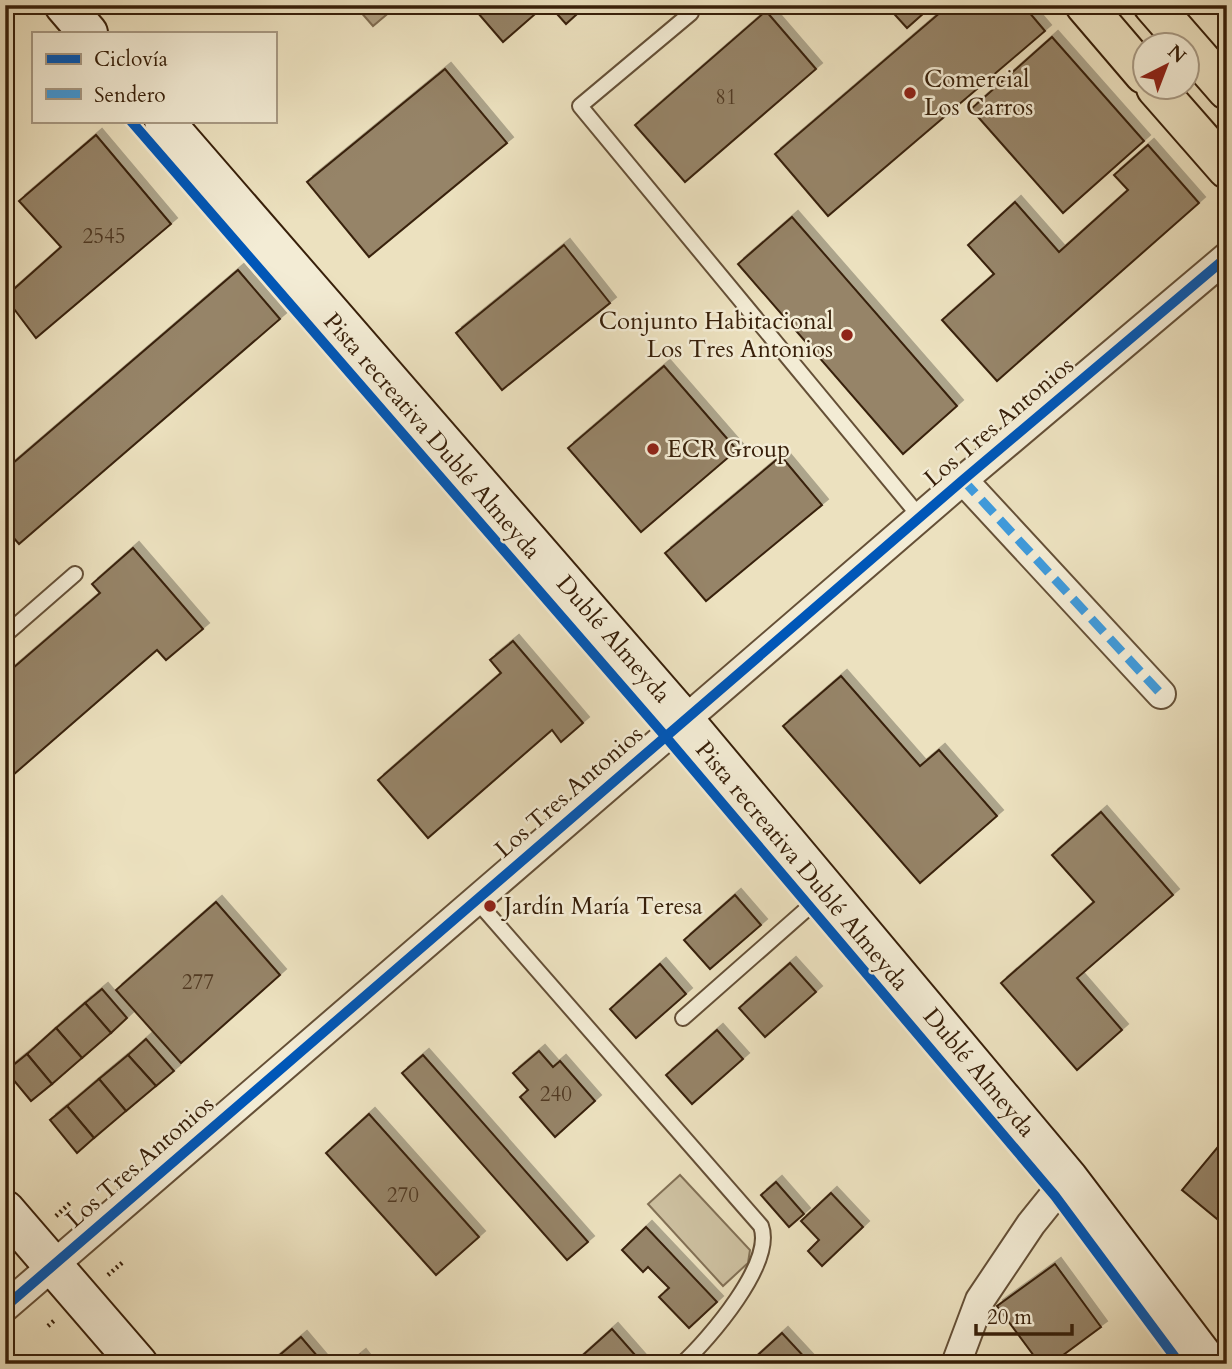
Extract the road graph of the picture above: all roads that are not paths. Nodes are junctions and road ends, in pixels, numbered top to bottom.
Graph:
1 (64, 5) edge
2 (692, 5) edge
3 (1085, 5) edge
4 (1153, 5) edge
5 (87, 32) edge
6 (1130, 58) edge
7 (1227, 90) edge
8 (1168, 102) edge
9 (165, 122) edge
10 (1227, 169) edge
11 (1227, 257) edge
12 (963, 480) junction
13 (919, 517) junction
14 (75, 574) dead end
15 (5, 635) edge
16 (1161, 694) dead end
17 (685, 721) junction
18 (827, 891) junction
19 (476, 900) junction
20 (683, 1018) dead end
21 (1068, 1178) junction
22 (5, 1210) edge
23 (53, 1265) junction
24 (5, 1307) edge
25 (138, 1364) edge
26 (682, 1364) edge
27 (956, 1364) edge
28 (1209, 1364) edge

1 - 5 main road
2 - 13 lane
3 - 6 main road
4 - 7 main road
8 - 10 main road
9 - 17 main road, Dublé Almeyda
11 - 12 street, Los Tres Antonios
12 - 13 street, Los Tres Antonios
12 - 16 street
13 - 17 street, Los Tres Antonios
14 - 15 lane
17 - 18 main road, Dublé Almeyda
17 - 19 street, Los Tres Antonios
18 - 20 lane
18 - 21 main road, Dublé Almeyda
19 - 23 street, Los Tres Antonios
19 - 26 lane
21 - 27 street
21 - 28 main road, Dublé Almeyda
22 - 23 main road
23 - 24 street, Los Tres Antonios
23 - 25 main road

